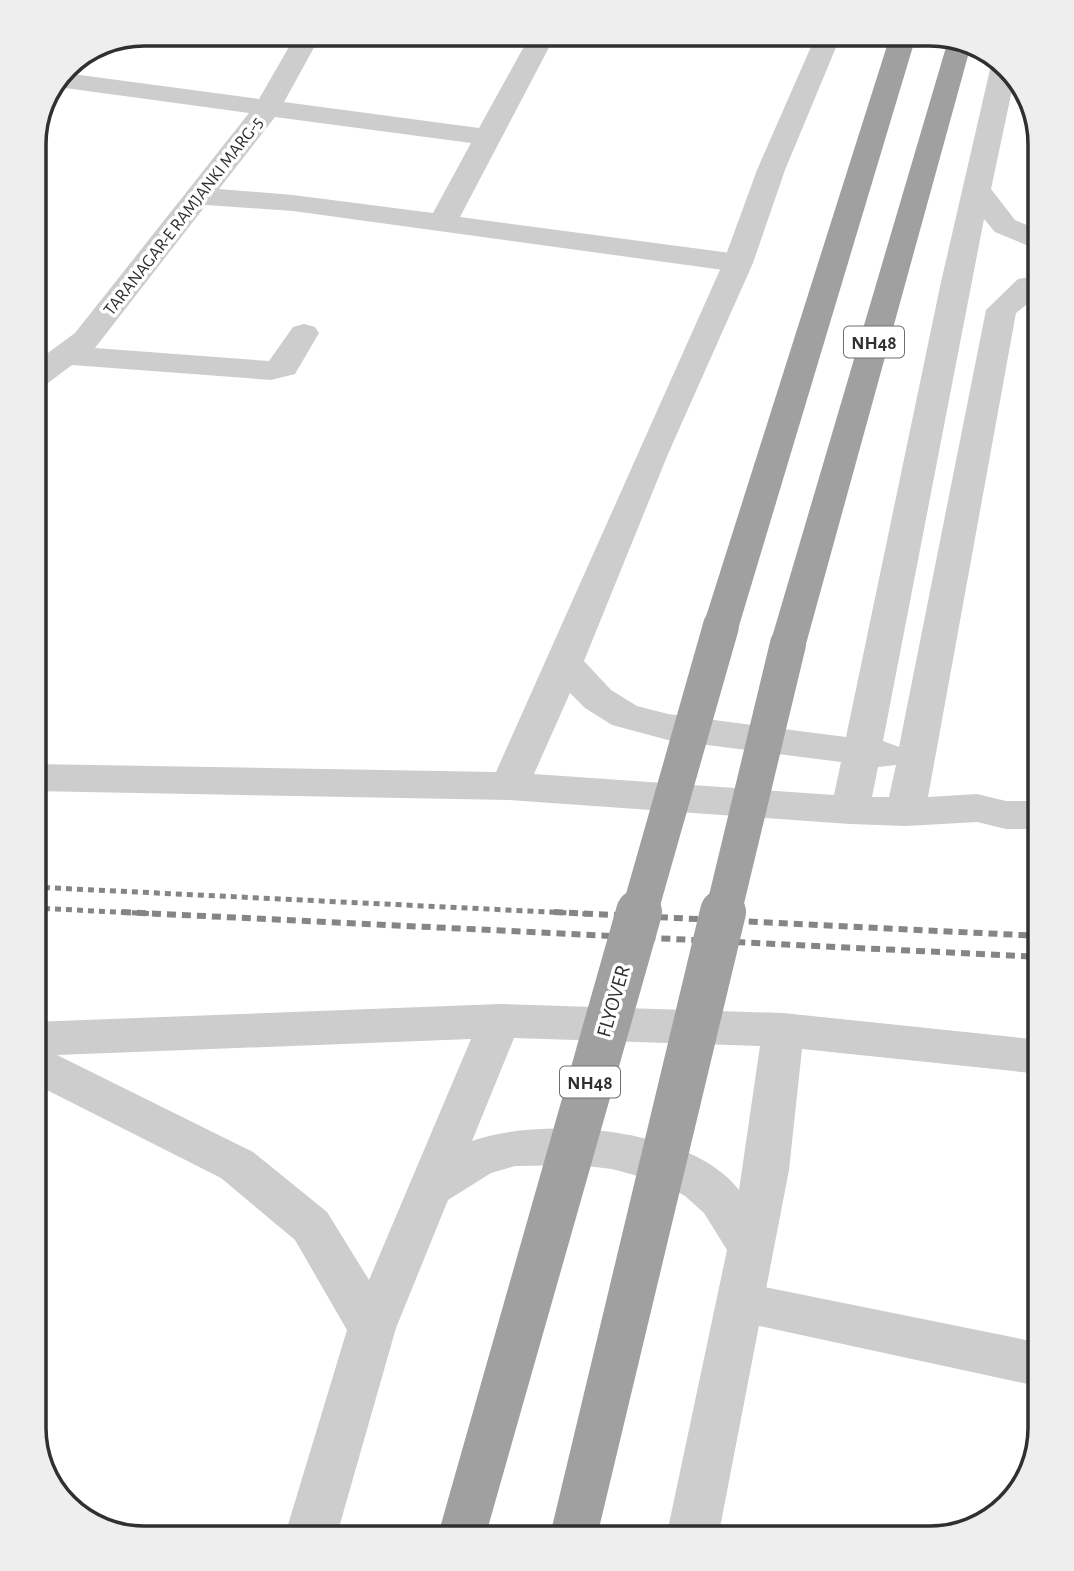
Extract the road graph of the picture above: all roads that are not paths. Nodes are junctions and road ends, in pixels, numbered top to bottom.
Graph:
1 (302, 46) edge
2 (536, 46) edge
3 (824, 46) edge
4 (900, 46) edge
5 (958, 50) edge
6 (1001, 76) edge
7 (68, 81) edge
8 (269, 107) junction
9 (487, 136) junction
10 (976, 189) junction
11 (199, 197) junction
12 (441, 225) junction
13 (1028, 236) edge
14 (738, 263) junction
15 (1028, 286) edge
16 (304, 333) dead end
17 (66, 355) junction
18 (46, 370) edge
19 (566, 661) junction
20 (861, 753) junction
21 (916, 758) junction
22 (46, 777) edge
23 (509, 786) junction
24 (1028, 795) edge
25 (977, 808) junction
26 (850, 810) junction
27 (906, 812) junction
28 (1028, 815) edge
29 (500, 1021) junction
30 (783, 1030) junction
31 (46, 1038) edge
32 (1028, 1056) edge
33 (46, 1070) edge
34 (430, 1188) junction
35 (750, 1250) junction
36 (740, 1303) junction
37 (372, 1328) junction
38 (1028, 1363) edge
39 (314, 1525) edge
40 (465, 1525) edge
41 (576, 1526) edge
42 (695, 1526) edge

1 - 8 street, TARANAGAR-E RAMJANKI MARG-5
2 - 9 street
3 - 14 street
4 - 40 highway, FLYOVER / NH48, bridge
5 - 41 highway, NH48, bridge
6 - 10 street
7 - 8 street
8 - 9 street
8 - 11 street, TARANAGAR-E RAMJANKI MARG-5
9 - 12 street
10 - 13 street
10 - 20 street
11 - 12 street
11 - 17 street, TARANAGAR-E RAMJANKI MARG-5
12 - 14 street
14 - 19 street
15 - 21 street
16 - 17 street
17 - 18 street, TARANAGAR-E RAMJANKI MARG-5
19 - 20 street
19 - 23 street
20 - 21 street
20 - 26 street
21 - 27 street
22 - 23 street
23 - 26 street
24 - 25 street
25 - 27 street
25 - 28 street
26 - 27 street
29 - 30 street
29 - 31 street
29 - 34 street
30 - 32 street
30 - 35 street
33 - 37 street
34 - 35 street
34 - 37 street
35 - 36 street
36 - 38 street
36 - 42 street
37 - 39 street

